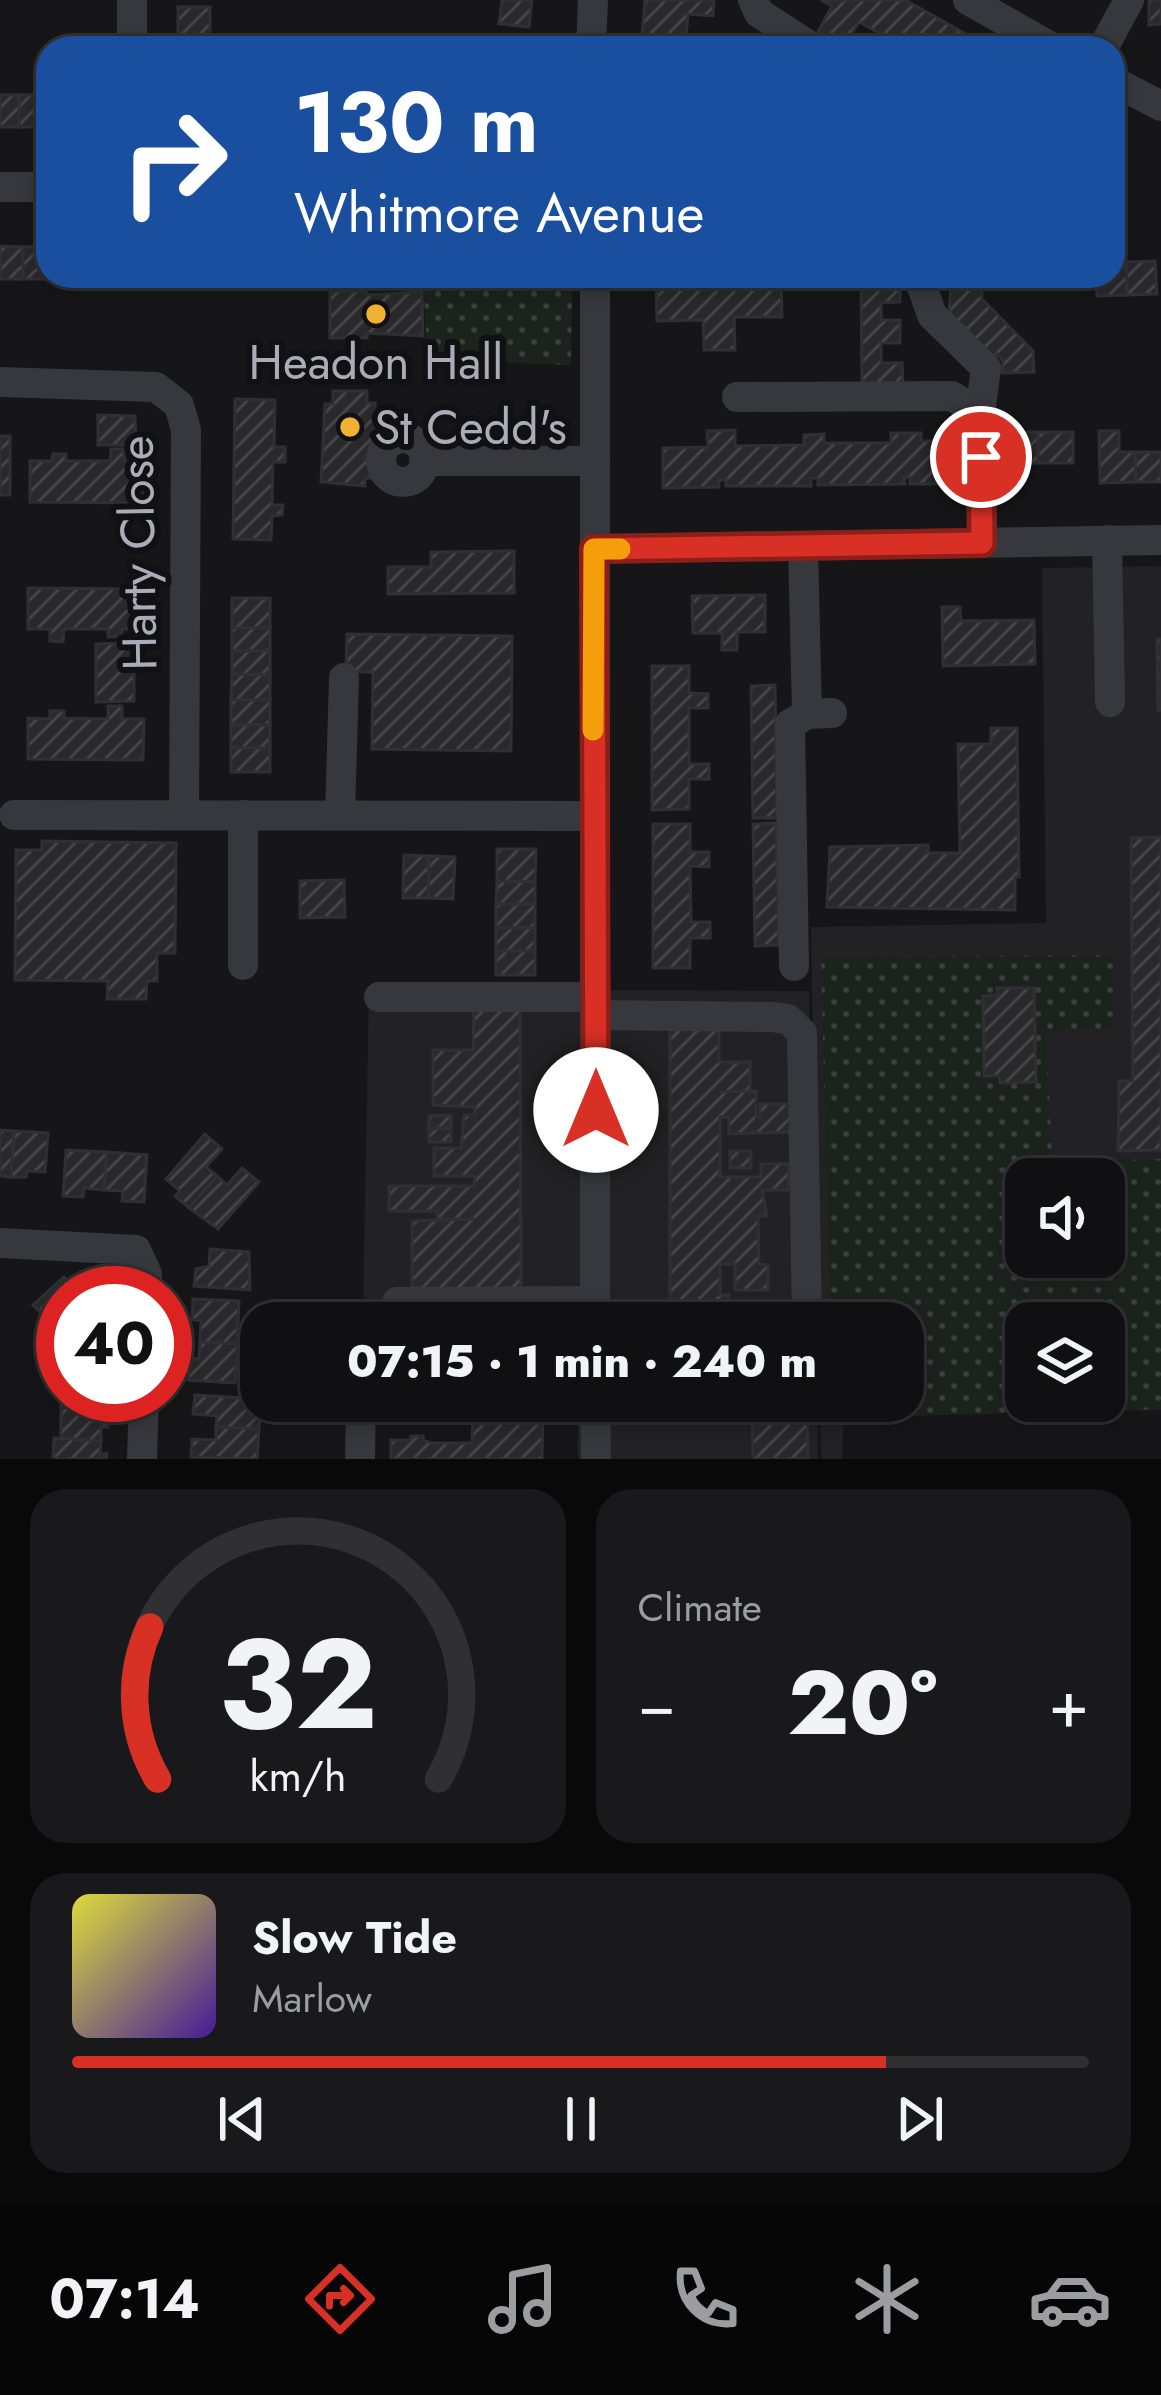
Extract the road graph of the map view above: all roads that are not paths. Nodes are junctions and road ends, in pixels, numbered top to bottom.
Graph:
1 (132, 0) edge
2 (593, 0) edge
3 (753, 0) edge
4 (1129, 0) edge
5 (975, 2) edge
6 (132, 36) edge
7 (592, 36) edge
8 (794, 36) edge
9 (1033, 36) edge
10 (1110, 36) edge
11 (1125, 87) edge
12 (1161, 106) edge
13 (0, 187) edge
14 (36, 187) edge
15 (595, 288) edge
16 (922, 288) edge
17 (0, 382) edge
18 (736, 397) dead end
19 (980, 414) junction
20 (424, 461) dead end
21 (595, 461) junction
22 (1107, 540) junction
23 (1161, 540) edge
24 (982, 543) junction
25 (803, 546) junction
26 (594, 549) junction
27 (344, 678) dead end
28 (1110, 701) dead end
29 (184, 814) junction
30 (14, 815) dead end
31 (243, 815) junction
32 (340, 815) junction
33 (594, 816) junction
34 (243, 965) dead end
35 (794, 966) dead end
36 (379, 997) dead end
37 (595, 1006) junction
38 (0, 1243) edge
39 (143, 1266) edge
40 (595, 1302) edge
41 (807, 1302) edge
42 (143, 1422) edge
43 (361, 1422) edge
44 (595, 1422) edge
45 (142, 1459) edge
46 (360, 1459) edge
47 (596, 1459) edge

1 - 6 street
2 - 7 street
3 - 8 street
4 - 10 street
5 - 9 street
11 - 12 street
13 - 14 street
15 - 21 street
16 - 19 street
17 - 29 street, Harty Close
18 - 19 street
19 - 24 street
20 - 21 street
21 - 26 street
22 - 23 street
22 - 24 street
22 - 28 street
24 - 25 street
25 - 26 street
25 - 35 street
26 - 33 street
27 - 32 street
29 - 30 street
29 - 31 street
31 - 32 street
31 - 34 street
32 - 33 street
33 - 37 street
36 - 37 street
37 - 40 street
37 - 41 street
38 - 39 street
42 - 45 street
43 - 46 street
44 - 47 street

